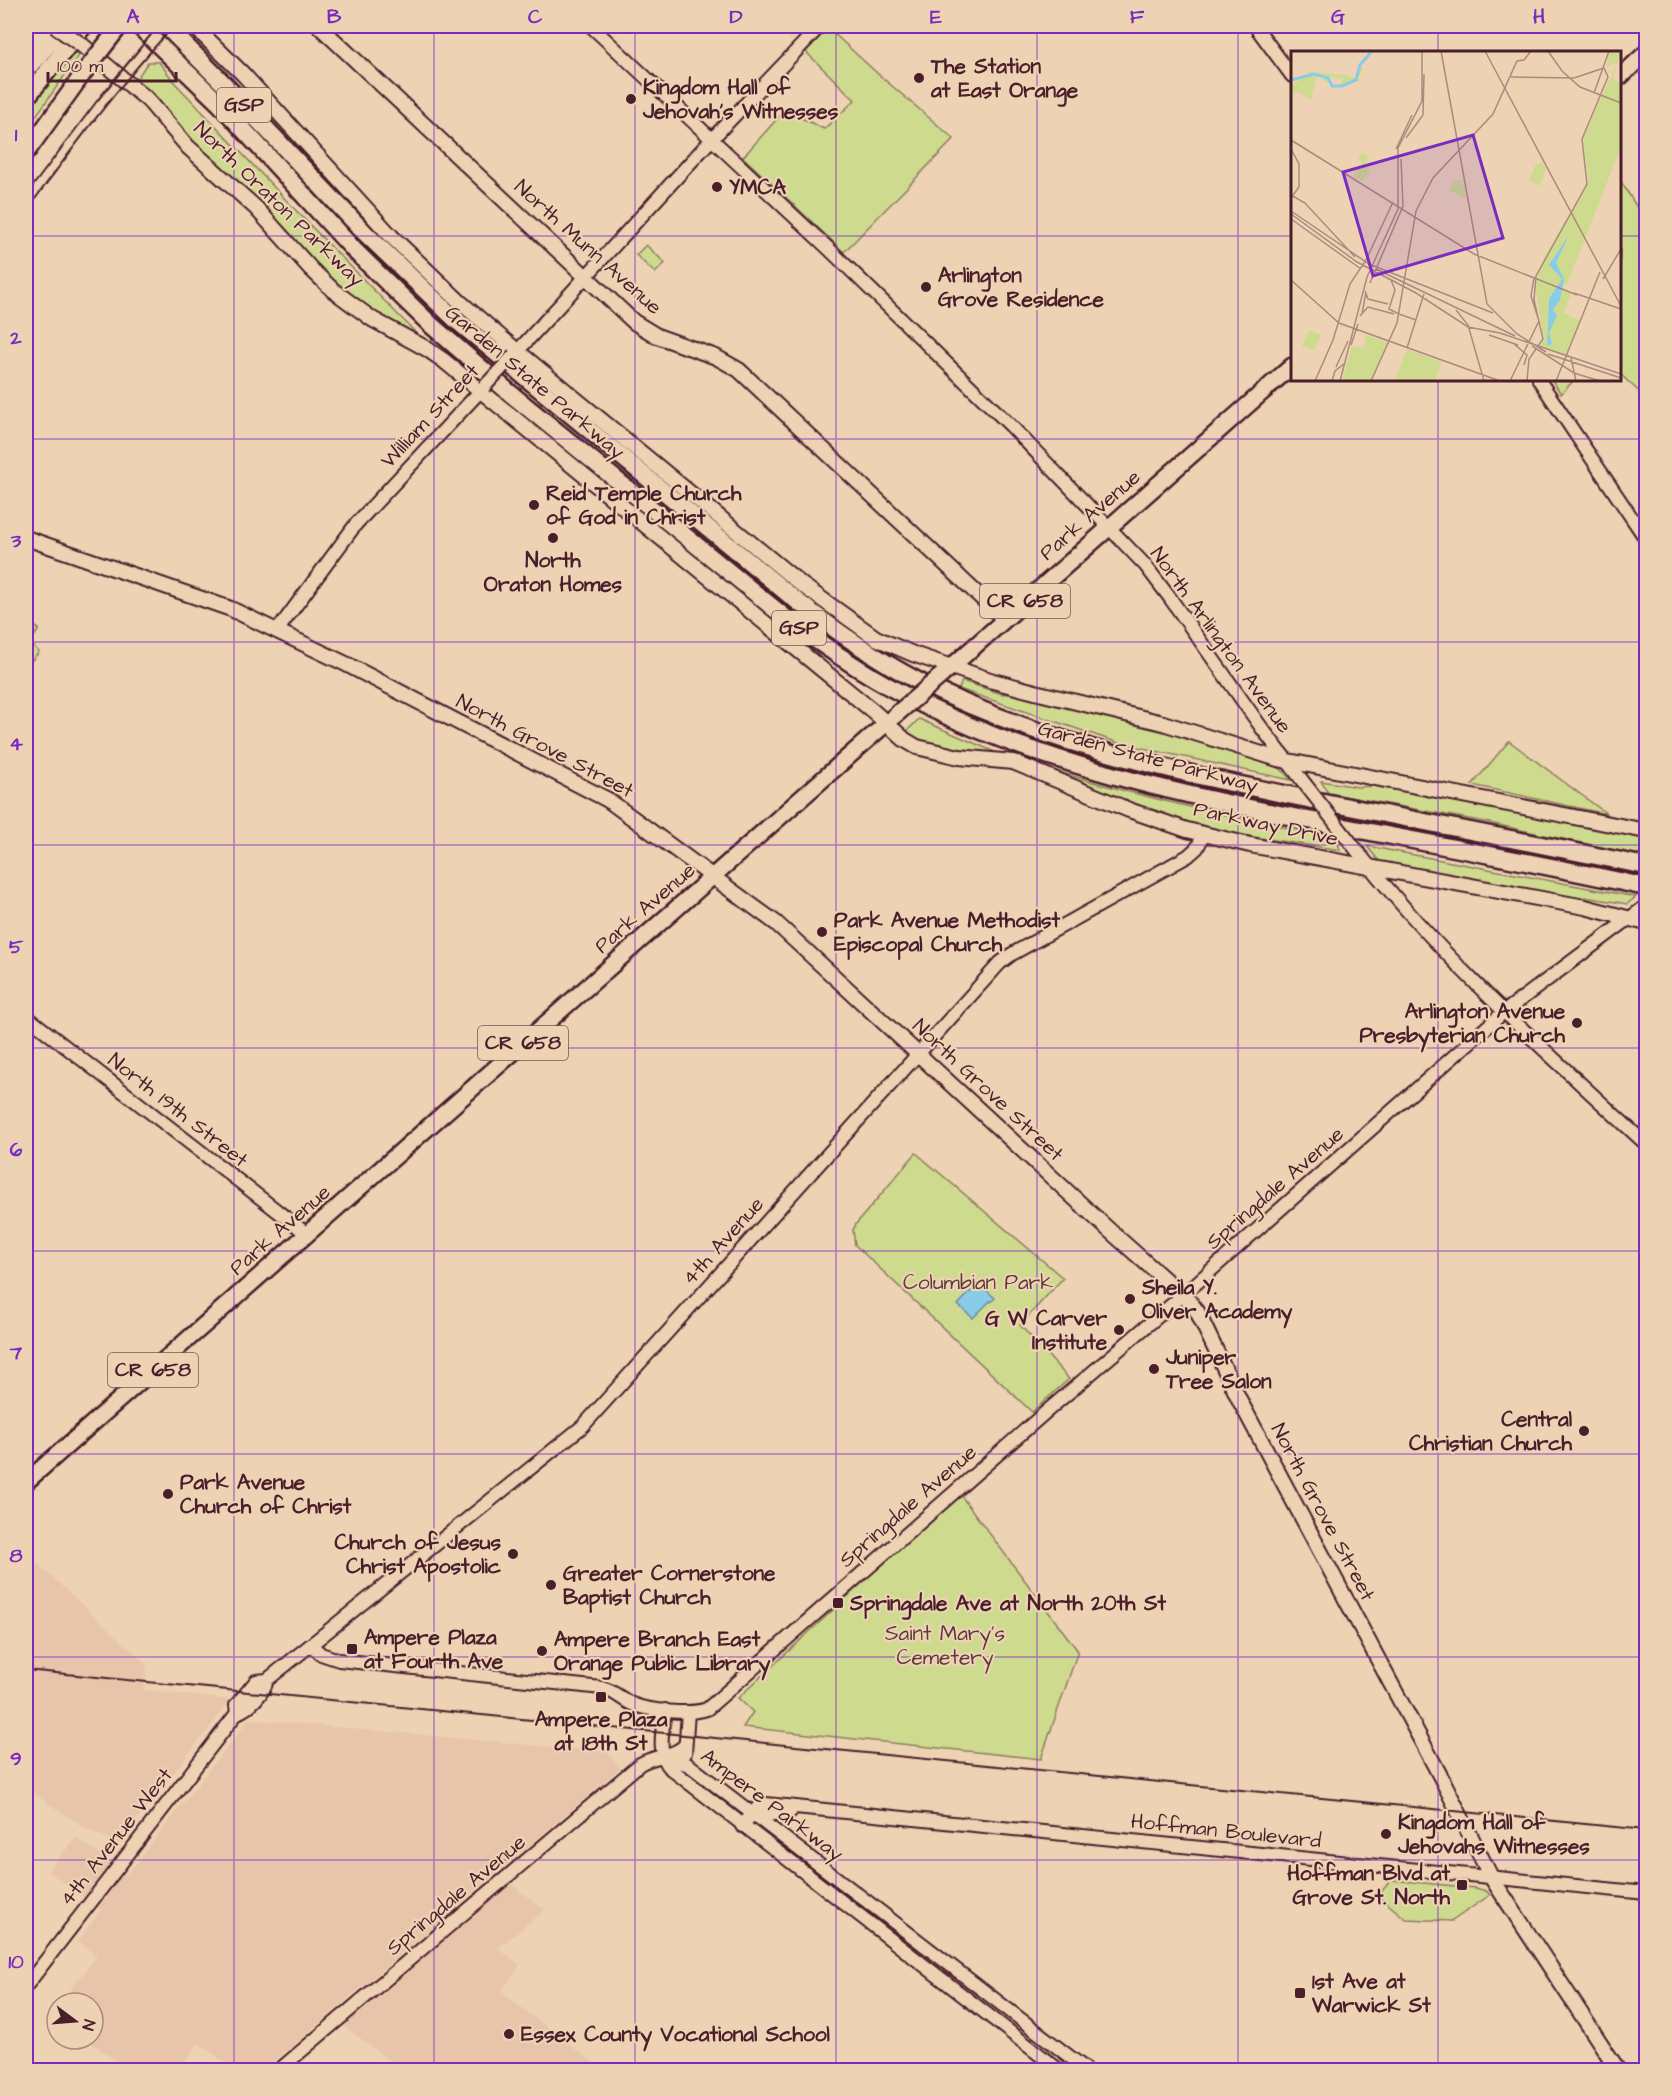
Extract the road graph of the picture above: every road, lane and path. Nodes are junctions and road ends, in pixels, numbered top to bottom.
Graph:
1 (50, 26) edge
2 (55, 26) edge
3 (63, 26) edge
4 (120, 26) edge
5 (139, 26) edge
6 (166, 26) edge
7 (194, 26) edge
8 (319, 26) edge
9 (591, 26) edge
10 (820, 26) edge
11 (1255, 26) edge
12 (83, 27) edge
13 (26, 51) edge
14 (1647, 53) edge
15 (26, 70) edge
16 (1291, 73) edge
17 (1621, 76) edge
18 (26, 86) edge
19 (26, 98) edge
20 (711, 140) junction
21 (26, 153) edge
22 (585, 276) junction
23 (515, 353) junction
24 (1291, 368) edge
25 (1540, 381) edge
26 (482, 389) junction
27 (1108, 526) junction
28 (26, 538) edge
29 (1647, 539) edge
30 (1004, 619) junction
31 (277, 631) junction
32 (946, 671) junction
33 (887, 723) junction
34 (905, 740) joint
35 (1287, 761) junction
36 (1647, 831) edge
37 (1204, 834) junction
38 (1647, 866) edge
39 (1370, 867) junction
40 (713, 876) junction
41 (1647, 887) edge
42 (1647, 906) edge
43 (1630, 918) junction
44 (1647, 923) edge
45 (1504, 1012) junction
46 (26, 1016) edge
47 (917, 1054) junction
48 (1647, 1144) edge
49 (307, 1234) junction
50 (1183, 1295) junction
51 (26, 1482) edge
52 (311, 1645) junction
53 (665, 1710) junction
54 (688, 1712) junction
55 (237, 1713) joint
56 (685, 1745) junction
57 (662, 1755) junction
58 (689, 1765) junction
59 (752, 1814) junction
60 (742, 1826) junction
61 (1491, 1877) junction
62 (1647, 1893) edge
63 (26, 1986) edge
64 (279, 2070) edge
65 (1059, 2070) edge
66 (1087, 2070) edge
67 (1618, 2070) edge

1 - 13 highway
2 - 26 main road, North Oraton Parkway, bridge
3 - 15 highway
4 - 21 main road, bridge
5 - 41 highway, Garden State Parkway / GSP
6 - 38 highway, Garden State Parkway / GSP
7 - 23 main road
8 - 22 main road, North Munn Avenue
9 - 20 street, North Arlington Avenue
10 - 20 street, William Street
11 - 16 street
12 - 18 highway
12 - 19 highway
14 - 17 main road
20 - 22 street, William Street
20 - 27 street, North Arlington Avenue
22 - 23 street, William Street
22 - 30 main road, North Munn Avenue
23 - 26 street, William Street, bridge
23 - 32 main road
24 - 27 main road, Park Avenue / CR 658
25 - 29 street
26 - 31 street, William Street
26 - 33 main road, North Oraton Parkway
27 - 30 main road, Park Avenue / CR 658
27 - 35 street, North Arlington Avenue
28 - 31 main road, North Grove Street
30 - 32 main road, Park Avenue / CR 658
31 - 40 main road, North Grove Street
32 - 33 main road, Park Avenue / CR 658, bridge
32 - 35 main road
33 - 34 main road, North Oraton Parkway
33 - 40 main road, Park Avenue / CR 658
34 - 37 main road, Parkway Drive
35 - 36 main road
35 - 39 street, North Arlington Avenue, bridge
37 - 39 main road, Parkway Drive
37 - 47 street, 4th Avenue
39 - 43 main road, Parkway Drive
39 - 45 street, North Arlington Avenue
40 - 47 main road, North Grove Street
40 - 49 main road, Park Avenue / CR 658
42 - 43 street, Springdale Avenue
43 - 44 main road, Parkway Drive
43 - 45 street, Springdale Avenue
45 - 48 street, North Arlington Avenue
45 - 50 street, Springdale Avenue
46 - 49 street, North 19th Street
47 - 50 main road, North Grove Street
47 - 52 street, 4th Avenue
49 - 51 main road, Park Avenue / CR 658
50 - 54 street, Springdale Avenue
50 - 61 main road, North Grove Street
52 - 53 street, Springdale Avenue
52 - 55 street, 4th Avenue
53 - 54 street, Springdale Avenue
53 - 57 street
54 - 56 street
55 - 63 street, 4th Avenue West
56 - 57 street, Springdale Avenue
56 - 58 street
57 - 58 street, Ampere Parkway
57 - 60 street, Ampere Parkway
57 - 64 street, Springdale Avenue
58 - 59 street, Ampere Parkway
59 - 60 street
59 - 61 street, Hoffman Boulevard
59 - 66 street, Ampere Parkway
60 - 65 street, Ampere Parkway
61 - 62 street, Hoffman Boulevard
61 - 67 main road, North Grove Street

